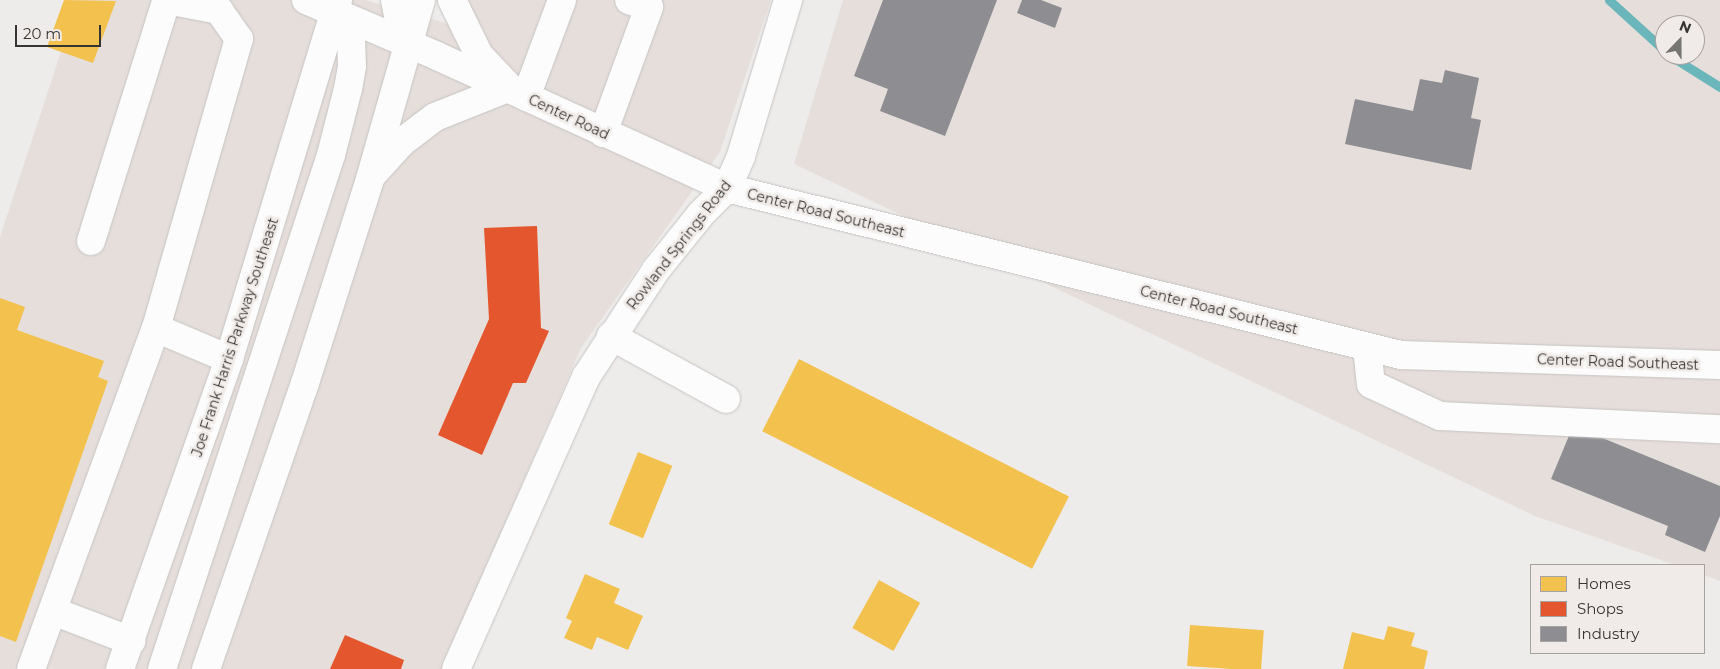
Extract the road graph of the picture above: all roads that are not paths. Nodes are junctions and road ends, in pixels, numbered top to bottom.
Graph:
1 (306, 0) edge
2 (395, 0) edge
3 (422, 0) edge
4 (452, 0) edge
5 (562, 0) edge
6 (788, 0) edge
7 (646, 2) edge
8 (160, 3) edge
9 (336, 6) edge
10 (411, 44) junction
11 (515, 92) junction
12 (603, 133) junction
13 (370, 179) junction
14 (727, 188) junction
15 (91, 241) dead end
16 (156, 328) junction
17 (611, 336) junction
18 (1367, 347) junction
19 (229, 359) junction
20 (1720, 365) edge
21 (726, 399) dead end
22 (1720, 430) edge
23 (52, 611) junction
24 (131, 641) junction
25 (31, 669) edge
26 (120, 669) edge
27 (162, 669) edge
28 (206, 669) edge
29 (456, 669) edge

1 - 9 main road, Center Road
2 - 10 main road
3 - 10 main road
4 - 11 main road
5 - 11 main road
6 - 14 main road, Rowland Springs Road
7 - 12 main road
8 - 15 main road
8 - 16 main road
9 - 10 main road, Center Road
9 - 19 main road, Joe Frank Harris Parkway Southeast
9 - 27 main road
10 - 11 main road, Center Road
10 - 13 main road
11 - 12 main road, Center Road
11 - 13 main road
12 - 14 main road, Center Road
13 - 28 main road
14 - 17 main road, Rowland Springs Road
14 - 18 main road, Center Road Southeast
16 - 19 main road
16 - 23 main road
17 - 21 main road
17 - 29 main road, Rowland Springs Road
18 - 20 main road, Center Road Southeast
18 - 22 main road
19 - 24 main road, Joe Frank Harris Parkway Southeast
23 - 24 main road
23 - 25 main road
24 - 26 main road, Joe Frank Harris Parkway Southeast

